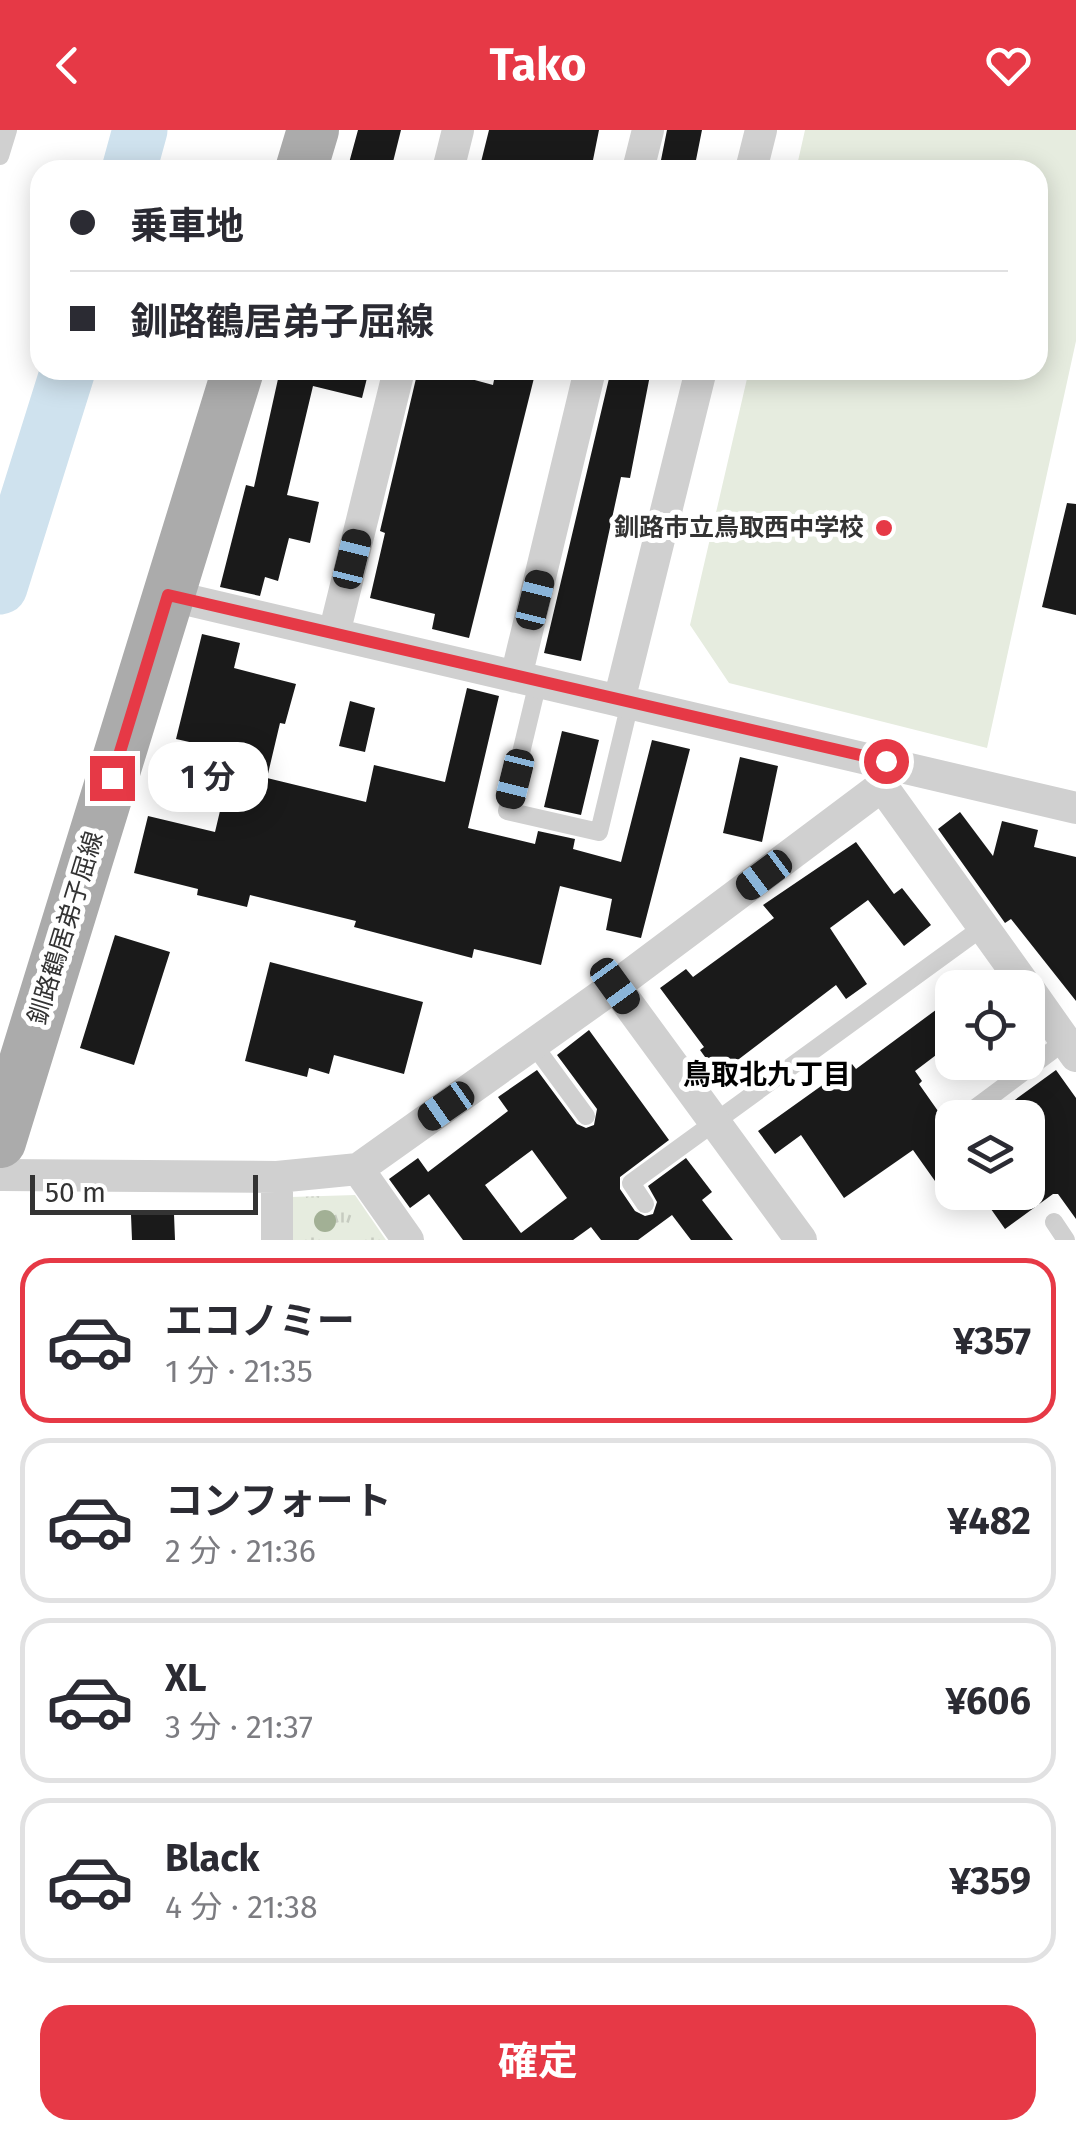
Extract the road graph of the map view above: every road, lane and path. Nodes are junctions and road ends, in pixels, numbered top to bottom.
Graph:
1 (8, 130) edge
2 (314, 130) edge
3 (458, 130) edge
4 (648, 130) edge
5 (761, 130) edge
6 (0, 156) edge
7 (304, 160) edge
8 (450, 160) edge
9 (640, 160) edge
10 (754, 160) edge
11 (235, 380) edge
12 (397, 380) edge
13 (588, 380) edge
14 (700, 380) edge
15 (168, 595) junction
16 (334, 634) junction
17 (527, 680) junction
18 (624, 702) junction
19 (884, 773) junction
20 (1076, 808) edge
21 (983, 926) junction
22 (1014, 970) edge
23 (615, 986) junction
24 (1045, 1013) edge
25 (533, 1044) junction
26 (1071, 1048) edge
27 (988, 1100) edge
28 (586, 1116) dead end
29 (714, 1120) junction
30 (0, 1142) edge
31 (358, 1168) junction
32 (0, 1174) edge
33 (277, 1177) junction
34 (646, 1204) dead end
35 (1054, 1222) dead end
36 (795, 1238) edge
37 (277, 1240) edge
38 (408, 1240) edge
39 (1066, 1240) edge

1 - 6 lane
2 - 7 main road
3 - 8 street
4 - 9 street
5 - 10 street
11 - 15 main road, 釧路鶴居弟子屈線
12 - 16 street
13 - 17 street
14 - 18 street
15 - 16 street
15 - 30 main road, 釧路鶴居弟子屈線
16 - 17 street
17 - 18 street
17 - 18 lane
18 - 19 street
19 - 20 street
19 - 21 street
19 - 23 street
21 - 22 street
21 - 29 lane
23 - 25 street
23 - 29 street
24 - 26 street
25 - 28 lane
25 - 31 street
26 - 27 lane
29 - 34 lane
29 - 36 street
31 - 33 street
31 - 38 street
32 - 33 street
33 - 37 street
35 - 39 lane

